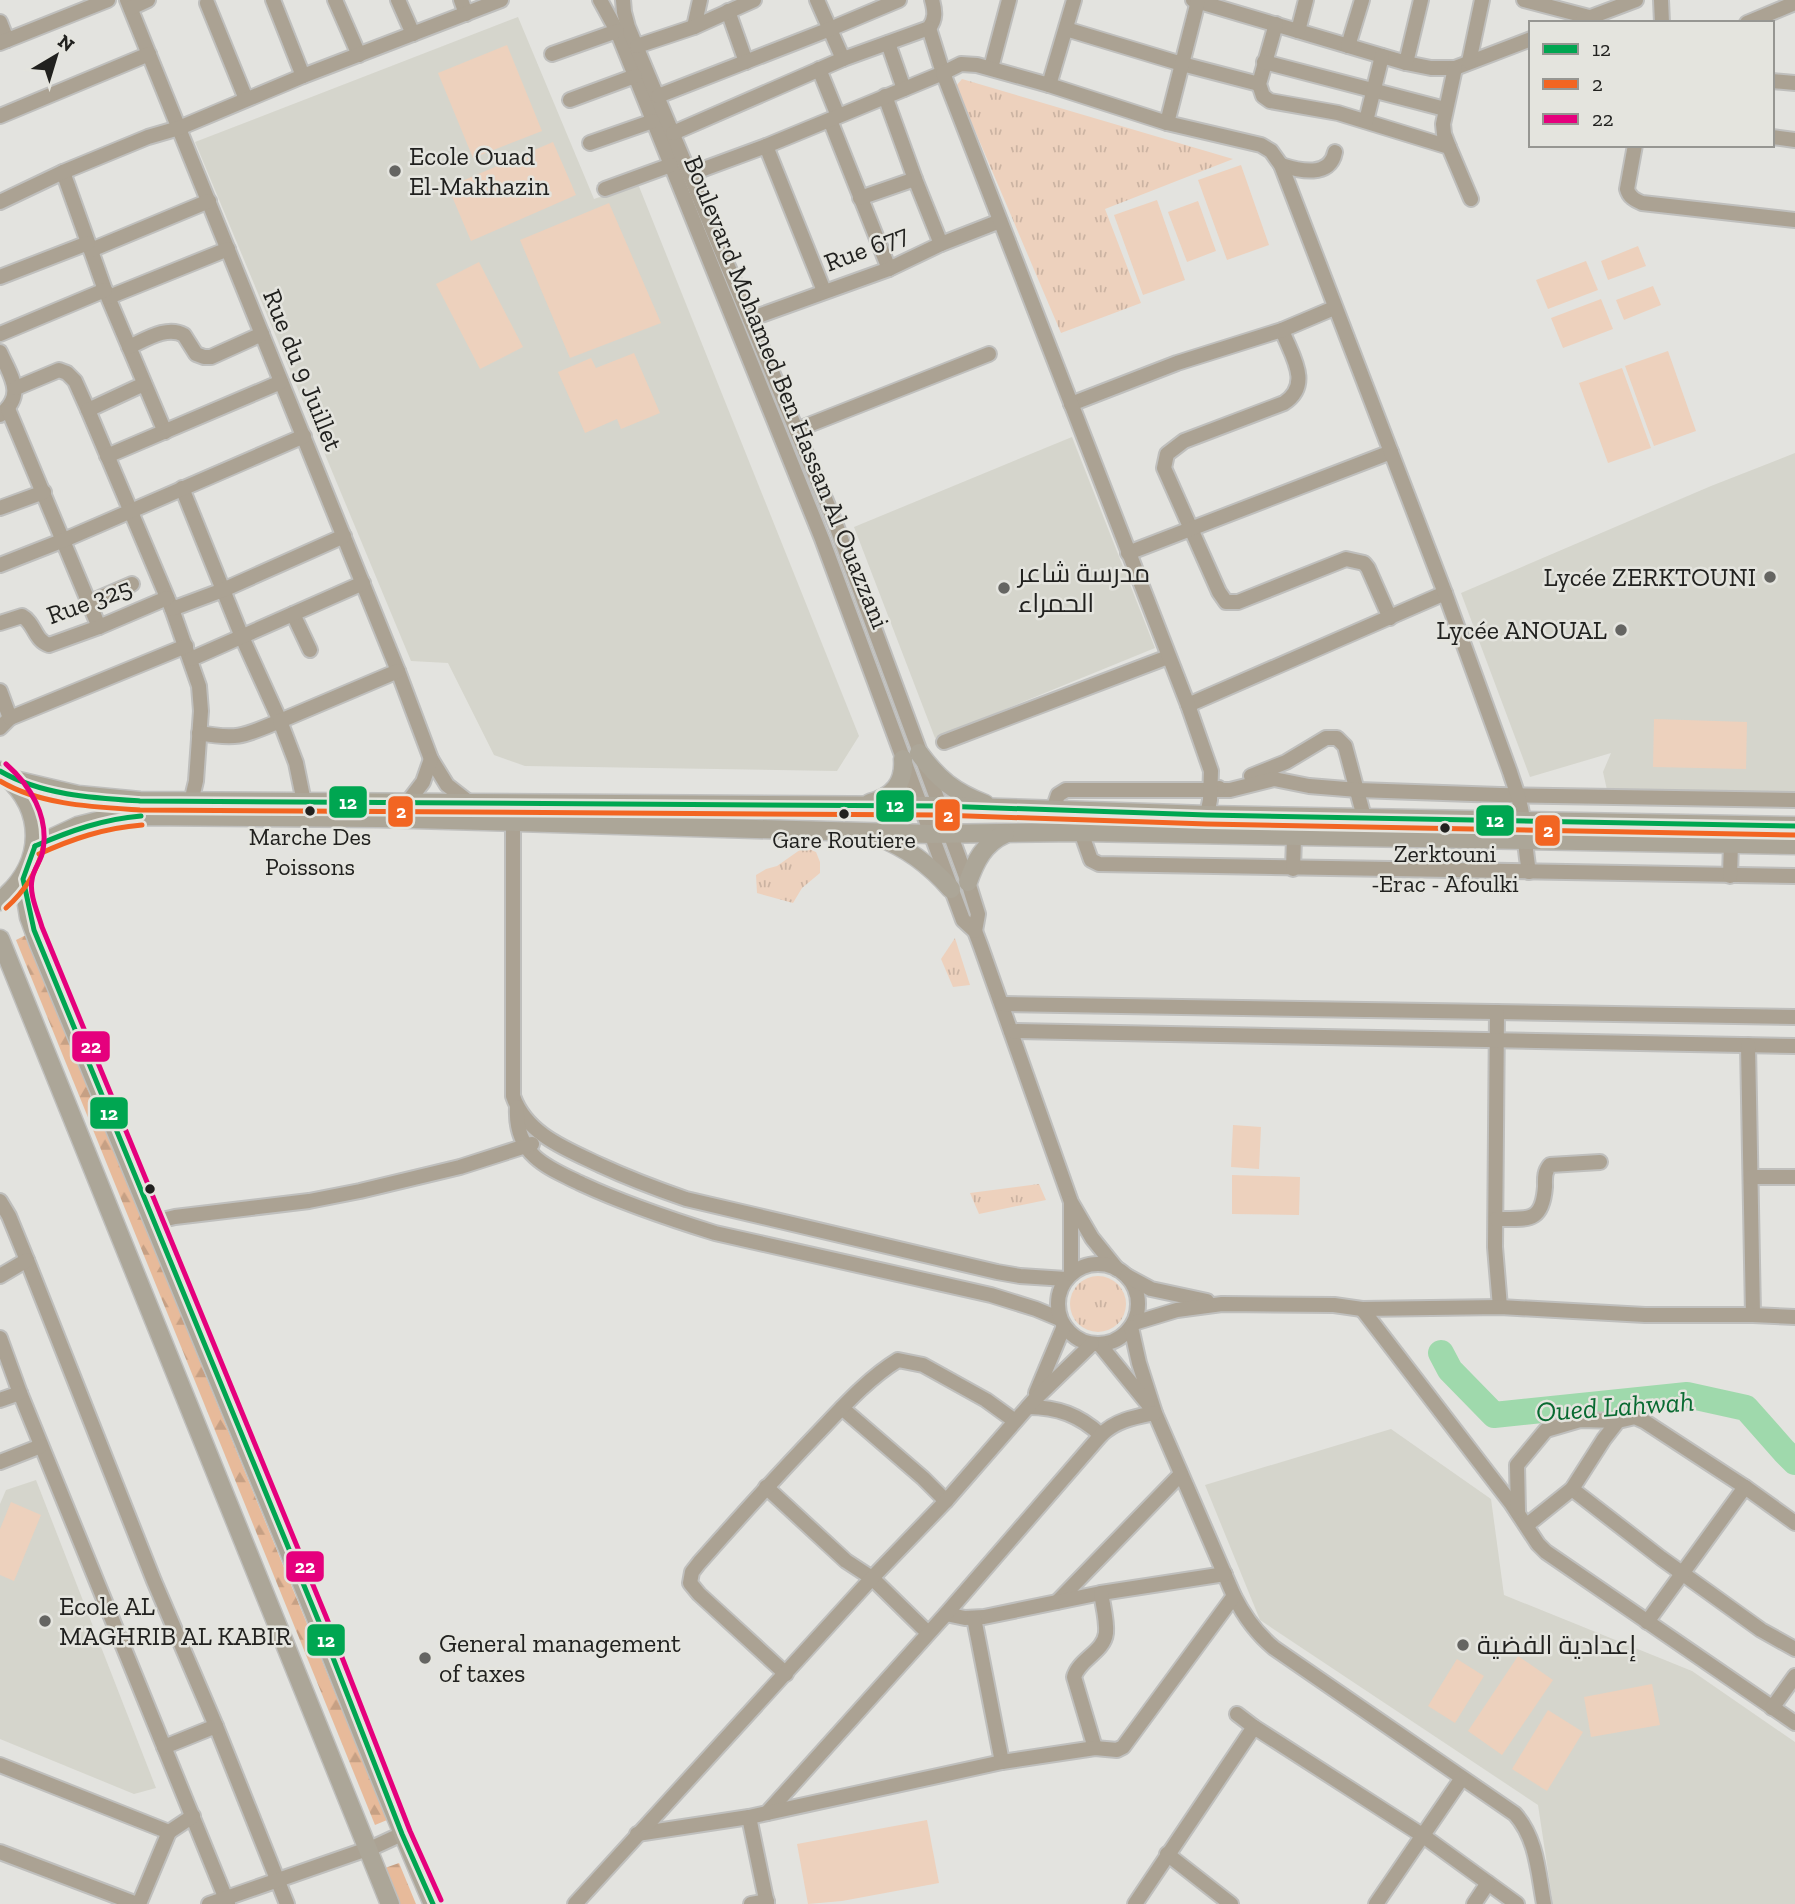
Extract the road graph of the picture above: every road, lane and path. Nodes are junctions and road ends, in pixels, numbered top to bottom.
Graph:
1 (108, 0) edge
2 (148, 0) edge
3 (273, 0) edge
4 (335, 0) edge
5 (398, 0) edge
6 (501, 0) edge
7 (600, 0) edge
8 (623, 0) edge
9 (700, 0) edge
10 (754, 0) edge
11 (817, 0) edge
12 (899, 0) edge
13 (933, 0) edge
14 (1009, 0) edge
15 (1074, 0) edge
16 (1306, 0) edge
17 (1362, 0) edge
18 (1421, 0) edge
19 (1482, 0) edge
20 (1524, 0) edge
21 (1636, 0) edge
22 (1661, 0) edge
23 (209, 1) edge
24 (1196, 1) edge
25 (129, 4) edge
26 (1792, 4) edge
27 (1234, 6) edge
28 (464, 7) edge
29 (728, 11) junction
30 (1589, 17) junction
31 (1795, 19) edge
32 (1580, 21) edge
33 (1662, 21) edge
34 (1752, 21) edge
35 (0, 22) edge
36 (1276, 24) junction
37 (694, 27) junction
38 (929, 28) junction
39 (830, 29) junction
40 (1066, 29) junction
41 (1298, 31) junction
42 (617, 32) junction
43 (413, 34) junction
44 (1529, 40) edge
45 (3, 41) edge
46 (888, 43) junction
47 (636, 46) junction
48 (1348, 46) junction
49 (149, 54) junction
50 (552, 54) dead end
51 (359, 55) junction
52 (1382, 56) junction
53 (843, 59) junction
54 (746, 62) junction
55 (1264, 62) junction
56 (1469, 62) junction
57 (1406, 63) junction
58 (1182, 64) junction
59 (991, 68) junction
60 (1455, 68) junction
61 (820, 69) junction
62 (943, 72) junction
63 (303, 76) junction
64 (635, 76) junction
65 (1774, 81) edge
66 (1795, 83) edge
67 (1259, 84) junction
68 (1049, 85) junction
69 (904, 89) junction
70 (1373, 89) junction
71 (657, 96) junction
72 (885, 96) junction
73 (246, 99) junction
74 (570, 100) dead end
75 (1445, 109) junction
76 (0, 116) edge
77 (834, 118) junction
78 (653, 121) junction
79 (1366, 121) junction
80 (1167, 123) junction
81 (179, 128) junction
82 (673, 133) junction
83 (1774, 137) edge
84 (1795, 140) edge
85 (590, 143) dead end
86 (766, 146) junction
87 (1449, 147) junction
88 (1634, 147) edge
89 (1335, 152) dead end
90 (671, 164) junction
91 (1281, 165) junction
92 (63, 172) junction
93 (690, 174) junction
94 (915, 179) junction
95 (605, 189) dead end
96 (2, 197) edge
97 (860, 198) junction
98 (1471, 199) dead end
99 (209, 201) junction
100 (1795, 220) edge
101 (1000, 221) junction
102 (941, 244) junction
103 (90, 247) junction
104 (228, 249) junction
105 (889, 269) junction
106 (0, 277) edge
107 (824, 291) junction
108 (107, 294) junction
109 (1334, 308) junction
110 (750, 319) junction
111 (1282, 330) junction
112 (0, 334) edge
113 (262, 334) junction
114 (129, 347) junction
115 (0, 354) edge
116 (989, 354) dead end
117 (281, 382) junction
118 (144, 384) junction
119 (16, 388) junction
120 (1071, 404) junction
121 (88, 410) junction
122 (4, 412) edge
123 (796, 430) junction
124 (165, 432) junction
125 (304, 436) junction
126 (1391, 452) junction
127 (107, 456) junction
128 (182, 488) junction
129 (44, 492) junction
130 (0, 508) edge
131 (131, 512) junction
132 (1191, 530) junction
133 (344, 536) junction
134 (64, 540) junction
135 (1128, 553) junction
136 (0, 565) edge
137 (132, 583) dead end
138 (363, 583) junction
139 (223, 590) junction
140 (1445, 593) junction
141 (88, 603) junction
142 (170, 604) junction
143 (293, 614) junction
144 (1390, 618) junction
145 (0, 623) edge
146 (99, 627) junction
147 (243, 637) junction
148 (310, 650) dead end
149 (188, 653) junction
150 (1168, 657) junction
151 (398, 671) junction
152 (0, 691) edge
153 (1188, 705) junction
154 (279, 721) junction
155 (5, 723) edge
156 (199, 733) junction
157 (944, 742) dead end
158 (911, 756) junction
159 (431, 760) junction
160 (1286, 762) junction
161 (5, 775) edge
162 (1291, 782) junction
163 (1210, 790) junction
164 (1358, 790) junction
165 (1518, 796) junction
166 (1795, 800) edge
167 (191, 802) junction
168 (304, 802) junction
169 (407, 803) junction
170 (470, 803) junction
171 (863, 805) junction
172 (920, 806) junction
173 (940, 806) junction
174 (1005, 809) junction
175 (1053, 810) junction
176 (513, 812) junction
177 (1207, 815) junction
178 (1364, 817) junction
179 (1523, 820) junction
180 (1795, 826) edge
181 (865, 832) junction
182 (1081, 832) junction
183 (1008, 833) junction
184 (931, 834) junction
185 (951, 834) junction
186 (1294, 837) junction
187 (1524, 839) junction
188 (1731, 844) junction
189 (1795, 845) edge
190 (35, 846) junction
191 (1293, 869) junction
192 (1529, 872) junction
193 (1730, 876) junction
194 (1795, 876) edge
195 (23, 878) junction
196 (959, 885) junction
197 (0, 901) edge
198 (0, 940) edge
199 (1002, 1004) junction
200 (1497, 1012) junction
201 (1795, 1017) edge
202 (1011, 1031) junction
203 (1497, 1041) junction
204 (1748, 1045) junction
205 (1795, 1046) edge
206 (517, 1107) junction
207 (547, 1138) junction
208 (526, 1147) junction
209 (1600, 1162) dead end
210 (1751, 1177) junction
211 (1795, 1177) edge
212 (0, 1201) edge
213 (1071, 1202) junction
214 (720, 1208) junction
215 (1496, 1219) junction
216 (154, 1222) junction
217 (715, 1233) junction
218 (27, 1260) junction
219 (1121, 1272) junction
220 (0, 1276) edge
221 (1069, 1277) junction
222 (1222, 1304) junction
223 (1500, 1307) junction
224 (1362, 1309) junction
225 (1753, 1315) junction
226 (1795, 1317) edge
227 (1062, 1323) junction
228 (1133, 1325) junction
229 (0, 1339) edge
230 (1096, 1344) junction
231 (20, 1393) junction
232 (0, 1401) edge
233 (1030, 1404) junction
234 (842, 1408) junction
235 (1155, 1413) junction
236 (1015, 1421) junction
237 (1618, 1421) junction
238 (1101, 1435) junction
239 (41, 1446) junction
240 (0, 1462) edge
241 (1181, 1474) junction
242 (766, 1487) junction
243 (1745, 1487) junction
244 (1572, 1489) junction
245 (946, 1501) junction
246 (1522, 1519) junction
247 (1795, 1523) edge
248 (1683, 1573) junction
249 (1225, 1574) junction
250 (872, 1578) junction
251 (1101, 1594) junction
252 (1234, 1596) junction
253 (1057, 1602) junction
254 (946, 1614) junction
255 (974, 1618) junction
256 (1647, 1622) junction
257 (928, 1633) junction
258 (1795, 1649) edge
259 (786, 1674) junction
260 (1795, 1676) edge
261 (1772, 1708) junction
262 (1237, 1714) dead end
263 (1795, 1723) edge
264 (215, 1726) junction
265 (1254, 1727) junction
266 (164, 1747) junction
267 (1095, 1748) junction
268 (1002, 1762) junction
269 (0, 1765) edge
270 (1462, 1778) junction
271 (768, 1813) junction
272 (193, 1816) junction
273 (749, 1817) junction
274 (169, 1832) junction
275 (402, 1834) junction
276 (637, 1834) junction
277 (1422, 1835) junction
278 (369, 1848) junction
279 (0, 1852) edge
280 (1167, 1854) junction
281 (278, 1881) junction
282 (1488, 1884) junction
283 (227, 1901) edge
284 (767, 1903) edge
285 (138, 1904) edge
286 (209, 1904) edge
287 (287, 1904) edge
288 (390, 1904) edge
289 (433, 1904) edge
290 (575, 1904) edge
291 (751, 1904) edge
292 (1135, 1904) edge
293 (1231, 1904) edge
294 (1376, 1904) edge
295 (1474, 1904) edge
296 (1517, 1904) edge
297 (1544, 1904) edge

1 - 45 street
2 - 25 street
3 - 63 street
4 - 51 street
5 - 43 street
6 - 28 street
7 - 42 street, Boulevard Mohamed Ben Hassan Al Ouazzani
8 - 47 street, Boulevard Mohamed Ben Hassan Al Ouazzani
9 - 37 street
10 - 29 street
11 - 39 street
12 - 39 street
13 - 38 street
14 - 59 street
15 - 40 street
16 - 41 street
17 - 48 street
18 - 57 street
19 - 56 street
20 - 30 street
21 - 30 street
22 - 33 street
23 - 73 street
24 - 27 street
24 - 58 street
25 - 49 street, Rue du 9 Juillet
26 - 31 street
26 - 34 street
27 - 36 street
28 - 43 street
29 - 37 street
29 - 54 street
30 - 32 street
35 - 45 street
36 - 41 street
36 - 55 street
37 - 47 street
38 - 46 street
38 - 62 street
39 - 53 street
39 - 54 street
40 - 58 street
40 - 68 street
41 - 48 street
42 - 50 street
42 - 64 street, Boulevard Mohamed Ben Hassan Al Ouazzani
43 - 51 street
44 - 56 street
46 - 53 street
46 - 69 street
47 - 71 street, Boulevard Mohamed Ben Hassan Al Ouazzani
48 - 52 street
49 - 76 street
49 - 81 street, Rue du 9 Juillet
51 - 63 street
52 - 57 street
52 - 70 street
53 - 61 street
54 - 71 street
55 - 67 street
55 - 70 street
56 - 60 street
57 - 60 street
58 - 67 street
58 - 80 street
59 - 62 street
59 - 68 street
60 - 75 street
61 - 77 street
61 - 82 street
62 - 69 street
62 - 101 street
63 - 73 street
64 - 74 street
64 - 78 street, Boulevard Mohamed Ben Hassan Al Ouazzani
65 - 66 street
67 - 79 street
68 - 80 street
69 - 72 street
70 - 75 street
70 - 79 street
71 - 82 street, Boulevard Mohamed Ben Hassan Al Ouazzani
72 - 77 street
72 - 94 street
73 - 81 street
75 - 87 street
77 - 86 street
77 - 97 street
78 - 85 street
78 - 90 street, Boulevard Mohamed Ben Hassan Al Ouazzani
79 - 87 street
80 - 91 street
81 - 92 street
81 - 99 street, Rue du 9 Juillet
82 - 93 street, Boulevard Mohamed Ben Hassan Al Ouazzani
83 - 84 street
86 - 93 street
86 - 107 street
87 - 98 street
88 - 100 street
89 - 91 street
90 - 95 street
90 - 158 street, Boulevard Mohamed Ben Hassan Al Ouazzani
91 - 109 street
92 - 96 street
92 - 103 street
93 - 110 street, Boulevard Mohamed Ben Hassan Al Ouazzani
94 - 97 street
94 - 102 street
97 - 105 street
99 - 103 street
99 - 104 street, Rue du 9 Juillet
101 - 102 street, Rue 677
101 - 120 street
102 - 105 street, Rue 677
103 - 106 street
103 - 108 street
104 - 108 street
104 - 113 street, Rue du 9 Juillet
105 - 107 street, Rue 677
107 - 110 street, Rue 677
108 - 112 street
108 - 114 street
109 - 111 street
109 - 126 street
110 - 123 street, Boulevard Mohamed Ben Hassan Al Ouazzani
111 - 120 street
111 - 132 street
113 - 114 street
113 - 117 street, Rue du 9 Juillet
114 - 118 street
115 - 119 street
116 - 123 street
117 - 124 street
117 - 125 street, Rue du 9 Juillet
118 - 121 street
118 - 124 street
119 - 121 street
119 - 122 street
120 - 135 street
121 - 127 street
122 - 129 street
123 - 158 street, Boulevard Mohamed Ben Hassan Al Ouazzani
124 - 127 street
125 - 128 street
125 - 133 street, Rue du 9 Juillet
126 - 132 street
126 - 140 street
127 - 131 street
128 - 131 street
128 - 139 street
129 - 130 street
129 - 134 street
131 - 134 street
131 - 142 street
132 - 135 street
132 - 144 street
133 - 138 street, Rue du 9 Juillet
133 - 139 street, Rue 325
134 - 136 street
134 - 141 street
135 - 150 street
137 - 141 street
138 - 143 street
138 - 151 street, Rue du 9 Juillet
139 - 142 street, Rue 325
139 - 147 street
140 - 144 street
140 - 165 street
141 - 146 street
142 - 146 street, Rue 325
142 - 149 street
143 - 147 street
143 - 148 street
144 - 153 street
145 - 146 street, Rue 325
147 - 149 street
147 - 154 street
149 - 155 street
149 - 156 street
150 - 153 street
150 - 157 street
151 - 154 street
151 - 159 street, Rue du 9 Juillet
152 - 155 street
153 - 163 street
154 - 156 street
154 - 168 street
156 - 167 street
158 - 171 main road
158 - 172 street, Boulevard Mohamed Ben Hassan Al Ouazzani
158 - 173 street, Boulevard Mohamed Ben Hassan Al Ouazzani
158 - 174 main road
159 - 169 street
159 - 170 street, Rue du 9 Juillet
160 - 162 street
160 - 163 street
160 - 164 street
161 - 167 main road
161 - 190 main road
162 - 163 street
162 - 164 street
163 - 175 street
163 - 177 street
164 - 165 street
164 - 178 street
165 - 166 street
165 - 179 street
167 - 168 main road
168 - 169 main road
169 - 170 main road
170 - 176 main road
171 - 172 main road
171 - 176 main road
172 - 173 main road
172 - 184 street, Boulevard Mohamed Ben Hassan Al Ouazzani
173 - 174 main road
173 - 185 street, Boulevard Mohamed Ben Hassan Al Ouazzani
174 - 175 main road
175 - 177 main road
176 - 181 main road
176 - 190 main road
176 - 206 street
177 - 178 main road
178 - 179 main road
179 - 180 main road
179 - 187 street
181 - 184 main road
181 - 196 main road
182 - 183 main road
182 - 186 main road
182 - 191 street
183 - 185 main road
183 - 196 main road
184 - 185 main road
184 - 196 street, Boulevard Mohamed Ben Hassan Al Ouazzani
185 - 196 street, Boulevard Mohamed Ben Hassan Al Ouazzani
186 - 187 main road
186 - 191 street
187 - 188 main road
187 - 192 street
188 - 189 main road
188 - 193 street
190 - 195 main road
191 - 192 street
192 - 193 street
193 - 194 street
195 - 197 main road
195 - 216 main road
196 - 199 street
198 - 278 main road
199 - 200 street
199 - 202 street
200 - 201 street
200 - 203 street
202 - 203 street
202 - 213 street
203 - 204 street
203 - 215 street
204 - 205 street
204 - 210 street
206 - 207 street
206 - 208 street
207 - 208 street
207 - 214 street
208 - 216 street
208 - 217 street
209 - 215 street
210 - 211 street
210 - 225 street
212 - 218 street
213 - 219 street
213 - 221 street
214 - 217 street
214 - 221 street
215 - 223 street
216 - 275 main road
217 - 227 street
218 - 220 street
218 - 264 street
219 - 221 street
219 - 222 street
219 - 228 street
221 - 227 street
222 - 224 street
222 - 228 street
223 - 224 street
223 - 225 street
224 - 246 street
225 - 226 street
227 - 230 street
227 - 233 street
228 - 230 street
228 - 235 street
229 - 231 street
230 - 233 street
230 - 235 street
231 - 232 street
231 - 239 street
233 - 236 street
233 - 238 street
234 - 236 street
234 - 242 street
234 - 245 street
235 - 238 street
235 - 241 street
236 - 245 street
237 - 243 street
237 - 244 street
237 - 246 street
238 - 254 street
239 - 240 street
239 - 266 street
241 - 249 street
241 - 253 street
242 - 250 street
242 - 259 street
243 - 247 street
243 - 248 street
244 - 246 street
244 - 248 street
245 - 250 street
246 - 256 street
248 - 256 street
248 - 258 street
249 - 251 street
249 - 252 street
250 - 257 street
250 - 259 street
251 - 253 street
251 - 267 street
252 - 267 street
252 - 270 street
253 - 255 street
254 - 255 street
254 - 257 street
255 - 268 street
256 - 261 street
257 - 271 street
259 - 276 street
260 - 261 street
261 - 263 street
262 - 265 street
264 - 266 street
264 - 281 street
265 - 277 street
265 - 280 street
266 - 272 street
267 - 268 street
268 - 271 street
269 - 274 street
270 - 277 street
270 - 297 street
271 - 273 street
272 - 274 street
272 - 283 street
273 - 276 street
273 - 284 street
274 - 285 street
275 - 278 street
275 - 289 main road
276 - 290 street
277 - 282 street
277 - 294 street
278 - 281 street
278 - 288 main road
279 - 285 street
280 - 292 street
280 - 293 street
281 - 283 street
281 - 287 street
282 - 295 street
282 - 296 street
283 - 286 street
284 - 291 street

